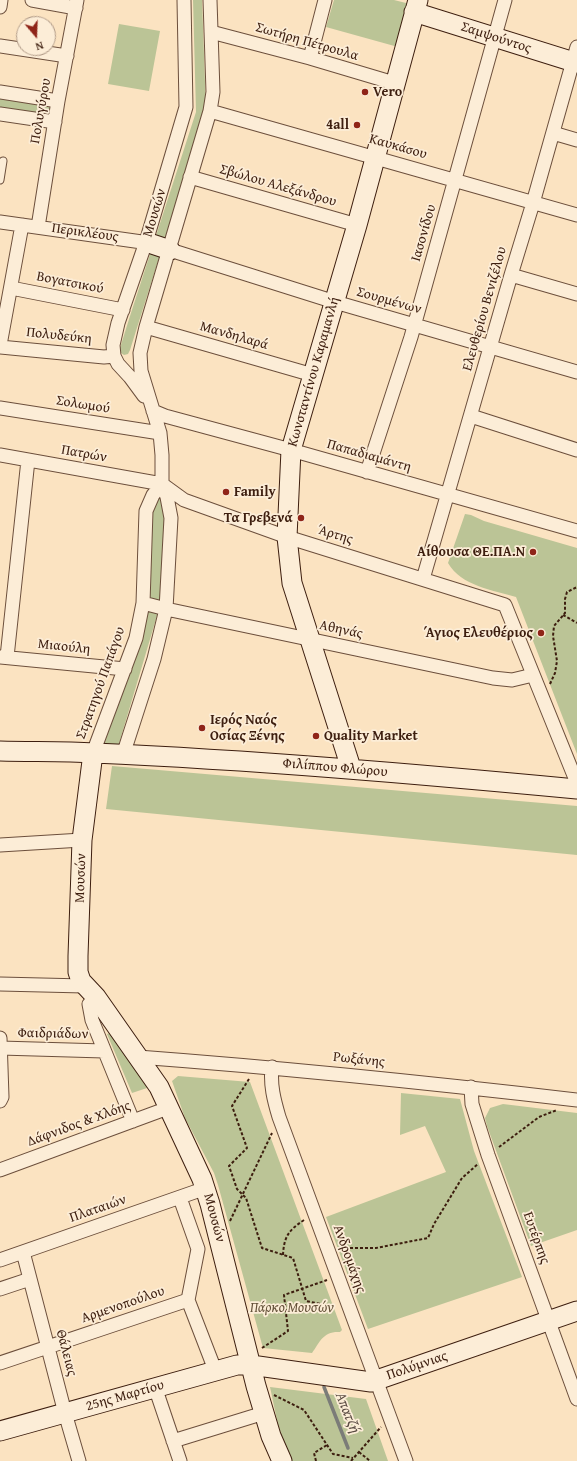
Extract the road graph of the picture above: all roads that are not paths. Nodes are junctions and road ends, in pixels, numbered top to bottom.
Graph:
1 (1, 0) edge
2 (32, 0) edge
3 (184, 0) edge
4 (210, 0) edge
5 (325, 0) edge
6 (505, 0) edge
7 (76, 4) edge
8 (416, 6) edge
9 (0, 7) edge
10 (211, 32) junction
11 (494, 38) junction
12 (0, 46) edge
13 (67, 56) junction
14 (310, 58) junction
15 (576, 58) edge
16 (394, 83) junction
17 (0, 92) edge
18 (58, 100) junction
19 (210, 111) junction
20 (0, 114) edge
21 (55, 122) junction
22 (553, 133) junction
23 (577, 140) edge
24 (375, 158) junction
25 (3, 161) dead end
26 (190, 178) junction
27 (0, 180) edge
28 (455, 180) junction
29 (533, 203) junction
30 (577, 215) edge
31 (0, 222) edge
32 (22, 225) junction
33 (357, 225) junction
34 (38, 227) junction
35 (148, 243) junction
36 (170, 250) junction
37 (511, 275) junction
38 (10, 288) junction
39 (577, 294) edge
40 (335, 302) junction
41 (123, 310) junction
42 (414, 325) junction
43 (146, 327) junction
44 (0, 346) edge
45 (490, 347) junction
46 (114, 356) junction
47 (577, 372) edge
48 (313, 375) junction
49 (0, 408) edge
50 (153, 411) junction
51 (471, 416) junction
52 (160, 433) junction
53 (290, 450) junction
54 (577, 450) edge
55 (0, 455) edge
56 (28, 460) junction
57 (367, 472) junction
58 (162, 484) junction
59 (448, 495) junction
60 (577, 531) edge
61 (287, 537) junction
62 (424, 579) junction
63 (144, 603) junction
64 (164, 609) junction
65 (309, 639) junction
66 (4, 657) edge
67 (125, 669) junction
68 (533, 675) junction
69 (0, 751) edge
70 (93, 753) junction
71 (123, 755) junction
72 (351, 768) junction
73 (577, 783) edge
74 (577, 789) edge
75 (82, 840) junction
76 (0, 845) edge
77 (0, 984) edge
78 (90, 992) junction
79 (0, 1038) edge
80 (0, 1048) edge
81 (104, 1051) junction
82 (138, 1057) junction
83 (272, 1067) junction
84 (471, 1088) junction
85 (577, 1100) edge
86 (0, 1101) edge
87 (168, 1108) junction
88 (133, 1121) junction
89 (0, 1170) edge
90 (206, 1188) junction
91 (180, 1198) junction
92 (23, 1252) junction
93 (0, 1260) edge
94 (30, 1279) junction
95 (0, 1289) edge
96 (188, 1300) junction
97 (577, 1311) edge
98 (549, 1320) junction
99 (48, 1347) junction
100 (250, 1361) junction
101 (0, 1363) edge
102 (215, 1370) junction
103 (376, 1380) junction
104 (574, 1383) edge
105 (155, 1387) junction
106 (577, 1399) edge
107 (65, 1413) junction
108 (264, 1413) junction
109 (0, 1431) edge
110 (173, 1441) junction
111 (79, 1461) edge
112 (180, 1461) edge
113 (282, 1461) edge
114 (406, 1461) edge

1 - 9 street
2 - 7 street
3 - 35 street, Μουσών
4 - 10 street
5 - 14 street
6 - 11 street, Ιασoνίδου
7 - 13 street, Πολυγύρου
8 - 11 street, Σαμψούντος
8 - 16 street, Κωνσταντίνου Καραμανλή
10 - 14 street, Σωτήρη Πέτρουλα
10 - 19 street
11 - 15 street, Σαμψούντος
11 - 28 street, Ιασoνίδου
12 - 13 street
13 - 18 street, Πολυγύρου
14 - 16 street, Σωτήρη Πέτρουλα
15 - 22 street, Ελευθερίου Βενιζέλου
16 - 24 street, Κωνσταντίνου Καραμανλή
17 - 18 street
18 - 21 street, Πολυγύρου
19 - 24 street, Καυκάσου
19 - 26 street
20 - 21 street
21 - 34 street, Πολυγύρου
22 - 23 street
22 - 29 street, Ελευθερίου Βενιζέλου
24 - 28 street, Καυκάσου
24 - 33 street, Κωνσταντίνου Καραμανλή
25 - 27 lane
26 - 33 street, Σβώλου Αλεξάνδρου
26 - 36 street
28 - 29 street, Καυκάσου
28 - 42 street, Ιασoνίδου
29 - 30 street, Καυκάσου
29 - 37 street, Ελευθερίου Βενιζέλου
31 - 32 street, Περικλέους
32 - 34 street, Περικλέους
32 - 38 street
33 - 40 street, Κωνσταντίνου Καραμανλή
34 - 35 street, Περικλέους
35 - 36 street, Περικλέους
35 - 41 street, Μουσών
36 - 40 street, Σουρμένων
36 - 43 street
37 - 39 street
37 - 45 street, Ελευθερίου Βενιζέλου
38 - 41 street, Βογατσικού
38 - 44 street
40 - 42 street, Σουρμένων
40 - 48 street, Κωνσταντίνου Καραμανλή
41 - 46 street, Μουσών
42 - 45 street, Σουρμένων
42 - 57 street, Ιασoνίδου
43 - 48 street, Μανδηλαρά
43 - 50 street
44 - 46 street, Πολυδεύκη
45 - 47 street, Σουρμένων
45 - 51 street, Ελευθερίου Βενιζέλου
46 - 50 street
48 - 53 street, Κωνσταντίνου Καραμανλή
49 - 52 street, Σολωμού
50 - 52 street
50 - 53 street, Παπαδιαμάντη
51 - 54 street
51 - 59 street, Ελευθερίου Βενιζέλου
52 - 58 street
53 - 57 street, Παπαδιαμάντη
53 - 61 street, Κωνσταντίνου Καραμανλή
55 - 56 street, Πατρών
56 - 58 street, Πατρών
56 - 66 street
57 - 59 street, Παπαδιαμάντη
58 - 61 street, Άρτης
58 - 63 street, Στρατηγού Παπάγου
58 - 64 street
59 - 60 street, Παπαδιαμάντη
59 - 62 street, Ελευθερίου Βενιζέλου
61 - 62 street, Άρτης
61 - 65 street, Κωνσταντίνου Καραμανλή
62 - 68 street, Άρτης
63 - 64 street, Αθηνάς
63 - 67 street, Στρατηγού Παπάγου
64 - 65 street, Αθηνάς
64 - 71 street
65 - 68 street, Αθηνάς
65 - 72 street, Κωνσταντίνου Καραμανλή
66 - 67 street, Μιαούλη
67 - 70 street, Στρατηγού Παπάγου
68 - 73 street
69 - 70 street, Φιλίππου Φλώρου
70 - 71 street, Φιλίππου Φλώρου
70 - 75 street, Μουσών
71 - 72 street, Φιλίππου Φλώρου
72 - 74 street, Φιλίππου Φλώρου
75 - 76 street
75 - 78 street, Μουσών
77 - 78 street
78 - 81 street
78 - 82 street, Μουσών
79 - 80 street
80 - 81 street, Φαιδριάδων
80 - 86 street
81 - 88 street
82 - 83 street, Ρωξάνης
82 - 87 street, Μουσών
83 - 84 street, Ρωξάνης
83 - 103 street, Ανδρομάχης
84 - 85 street, Ρωξάνης
84 - 98 street, Ευτέρπης
87 - 88 street, Δάφνιδος & Χλόης
87 - 90 street, Μουσών
88 - 89 street, Δάφνιδος & Χλόης
90 - 91 street, Πλαταιών
90 - 100 street, Μουσών
91 - 92 street, Πλαταιών
91 - 96 street, Μουσών
92 - 93 street, Πλαταιών
92 - 94 street, Θάλειας
94 - 95 street
94 - 99 street, Θάλειας
96 - 99 street, Αρμενοπούλου
96 - 102 street
97 - 98 street, Πολύμνιας
98 - 103 street, Πολύμνιας
98 - 104 street, Ευτέρπης
99 - 101 street, Αρμενοπούλου
99 - 107 street, Θάλειας
100 - 102 street, 25ης Μαρτίου
100 - 103 street, Πολύμνιας
100 - 108 street, Μουσών
102 - 105 street, 25ης Μαρτίου
103 - 114 street, Ανδρομάχης
104 - 106 street, Ευτέρπης
105 - 107 street, 25ης Μαρτίου
105 - 110 street
107 - 109 street, 25ης Μαρτίου
107 - 111 street, Θάλειας
108 - 110 street
108 - 113 street, Μουσών
110 - 112 street

